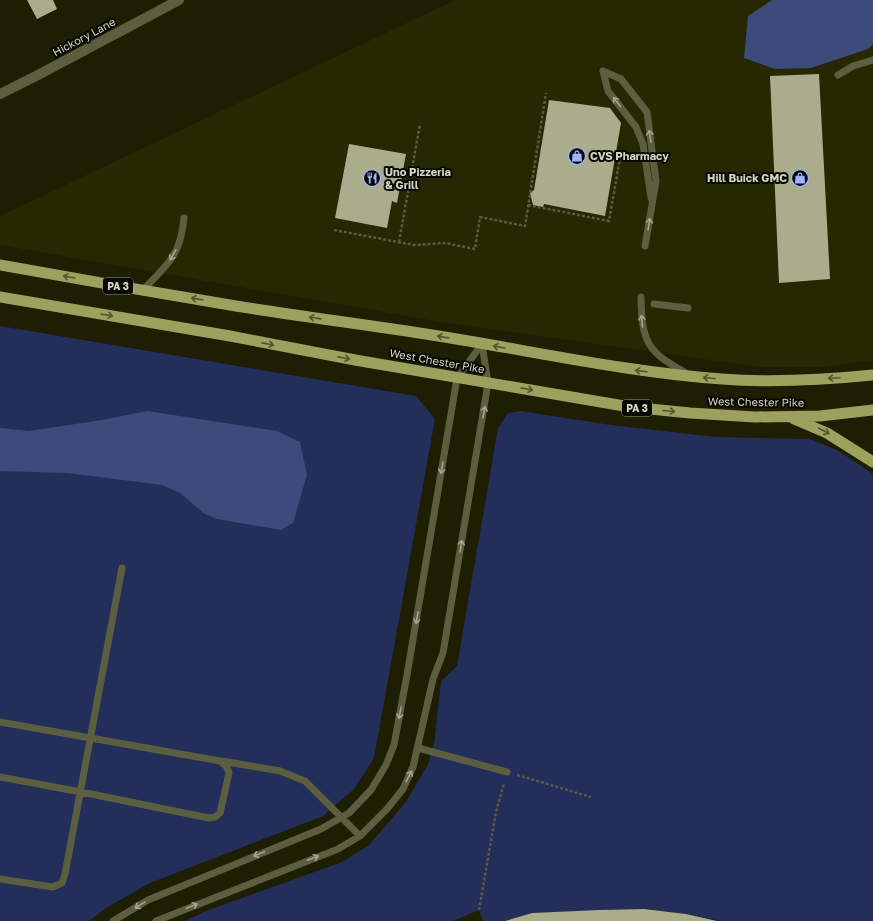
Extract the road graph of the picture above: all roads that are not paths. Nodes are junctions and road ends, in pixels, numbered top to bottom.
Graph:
1 (180, 0) edge
2 (873, 60) edge
3 (838, 75) dead end
4 (0, 94) edge
5 (652, 202) junction
6 (184, 218) dead end
7 (645, 246) dead end
8 (0, 265) edge
9 (143, 290) junction
10 (0, 297) edge
11 (641, 297) dead end
12 (654, 304) dead end
13 (688, 308) dead end
14 (482, 344) junction
15 (873, 376) edge
16 (694, 377) junction
17 (457, 378) junction
18 (488, 383) junction
19 (873, 410) edge
20 (788, 417) junction
21 (873, 462) edge
22 (122, 568) dead end
23 (0, 722) edge
24 (90, 738) junction
25 (418, 748) junction
26 (220, 761) junction
27 (508, 772) road end
28 (0, 777) edge
29 (81, 792) junction
30 (342, 817) junction
31 (360, 836) junction
32 (0, 879) edge
33 (113, 921) edge
34 (156, 921) edge

1 - 4 street, Hickory Lane
2 - 3 lane
5 - 5 lane
7 -> 5 lane
6 -> 9 lane
9 -> 8 highway, West Chester Pike / PA 3
14 -> 9 highway, West Chester Pike / PA 3
10 -> 17 highway, West Chester Pike / PA 3
16 -> 11 lane
12 - 13 lane
16 -> 14 highway, West Chester Pike / PA 3
14 - 17 lane
14 - 18 lane
15 -> 16 highway, West Chester Pike / PA 3
17 - 18 highway, West Chester Pike / PA 3
17 -> 30 lane
18 -> 20 highway, West Chester Pike / PA 3
25 -> 18 lane
19 - 20 highway, West Chester Pike / PA 3
20 -> 21 highway
22 - 24 lane
23 - 24 lane
24 - 26 lane
24 - 29 lane
25 - 27 lane
31 -> 25 lane
26 - 29 lane
26 - 30 lane
28 - 29 lane
29 - 32 lane
30 - 31 lane
30 -> 33 lane
34 -> 31 lane

